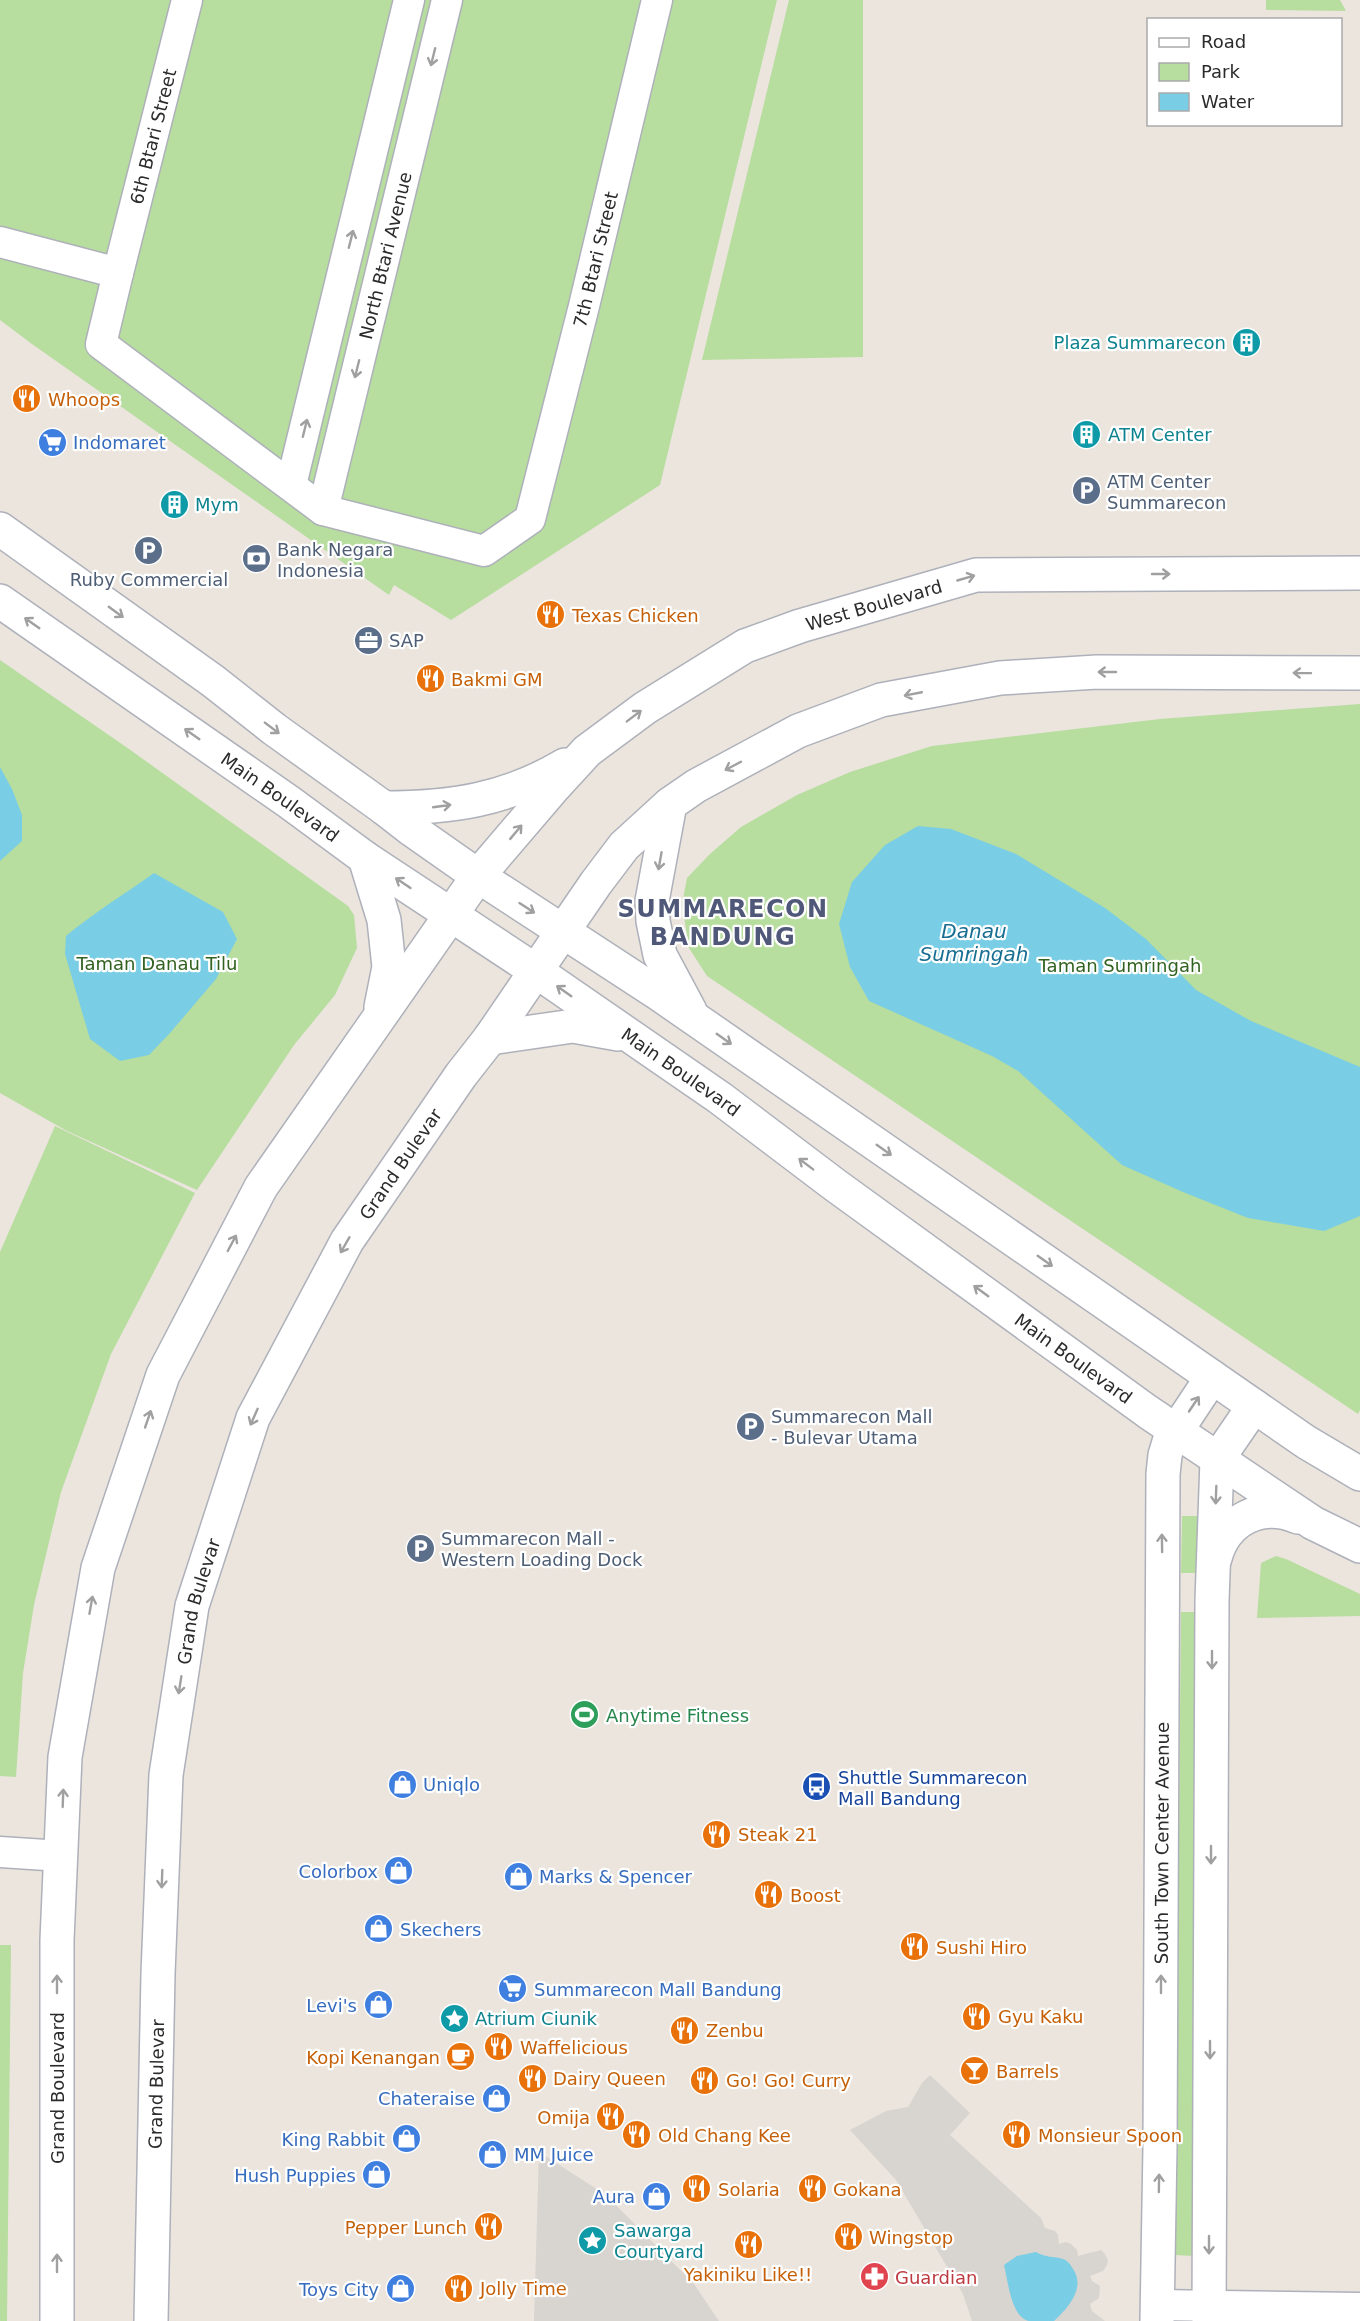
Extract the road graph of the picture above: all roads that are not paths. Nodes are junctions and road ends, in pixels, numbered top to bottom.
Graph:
1 (187, 0) edge
2 (409, 0) edge
3 (447, 0) edge
4 (657, 0) edge
5 (0, 242) edge
6 (118, 273) junction
7 (291, 485) junction
8 (323, 510) junction
9 (0, 529) edge
10 (1360, 573) edge
11 (0, 601) edge
12 (1360, 673) edge
13 (587, 752) junction
14 (670, 804) junction
15 (384, 808) junction
16 (365, 858) junction
17 (478, 876) junction
18 (452, 915) junction
19 (563, 931) junction
20 (536, 971) junction
21 (380, 1015) junction
22 (694, 1019) junction
23 (629, 1036) junction
24 (490, 1038) junction
25 (1212, 1377) junction
26 (1254, 1406) junction
27 (1176, 1431) junction
28 (1217, 1460) junction
29 (1360, 1474) edge
30 (1313, 1523) junction
31 (1360, 1546) edge
32 (1214, 1563) junction
33 (0, 1852) edge
34 (61, 1856) junction
35 (1360, 2307) edge
36 (1157, 2313) edge
37 (1209, 2313) edge
38 (57, 2321) edge
39 (151, 2321) edge

1 - 6 street, 6th Btari Street
7 -> 2 street, North Btari Avenue
3 -> 8 street, North Btari Avenue
4 - 8 street, 7th Btari Street
5 - 6 street
6 - 7 street, 6th Btari Street
7 - 8 street
9 -> 15 main road
13 -> 10 main road, West Boulevard
16 -> 11 main road, Main Boulevard
12 -> 14 main road
15 -> 13 main road
17 -> 13 main road, West Boulevard
14 - 19 main road
14 -> 22 main road
15 - 17 main road
18 -> 16 main road, Main Boulevard
16 - 21 main road
17 - 18 main road, West Boulevard
17 -> 19 main road
18 - 20 main road, Main Boulevard
18 - 21 main road
19 - 20 main road, Grand Bulevar
19 - 22 main road
23 -> 20 main road, Main Boulevard
20 - 24 main road, Grand Bulevar
34 -> 21 main road
22 -> 25 main road
23 - 24 main road
27 -> 23 main road, Main Boulevard
24 -> 39 main road, Grand Bulevar
25 - 26 main road
27 -> 25 main road, South Town Center Avenue
26 - 28 main road
26 - 29 main road
27 - 28 main road, Main Boulevard
36 -> 27 main road, South Town Center Avenue
28 - 30 main road, Main Boulevard
28 -> 32 main road
30 - 31 main road, Main Boulevard
30 - 32 main road
32 -> 37 main road
33 - 34 street
38 -> 34 main road, Grand Boulevard
35 - 37 street
36 - 37 street

